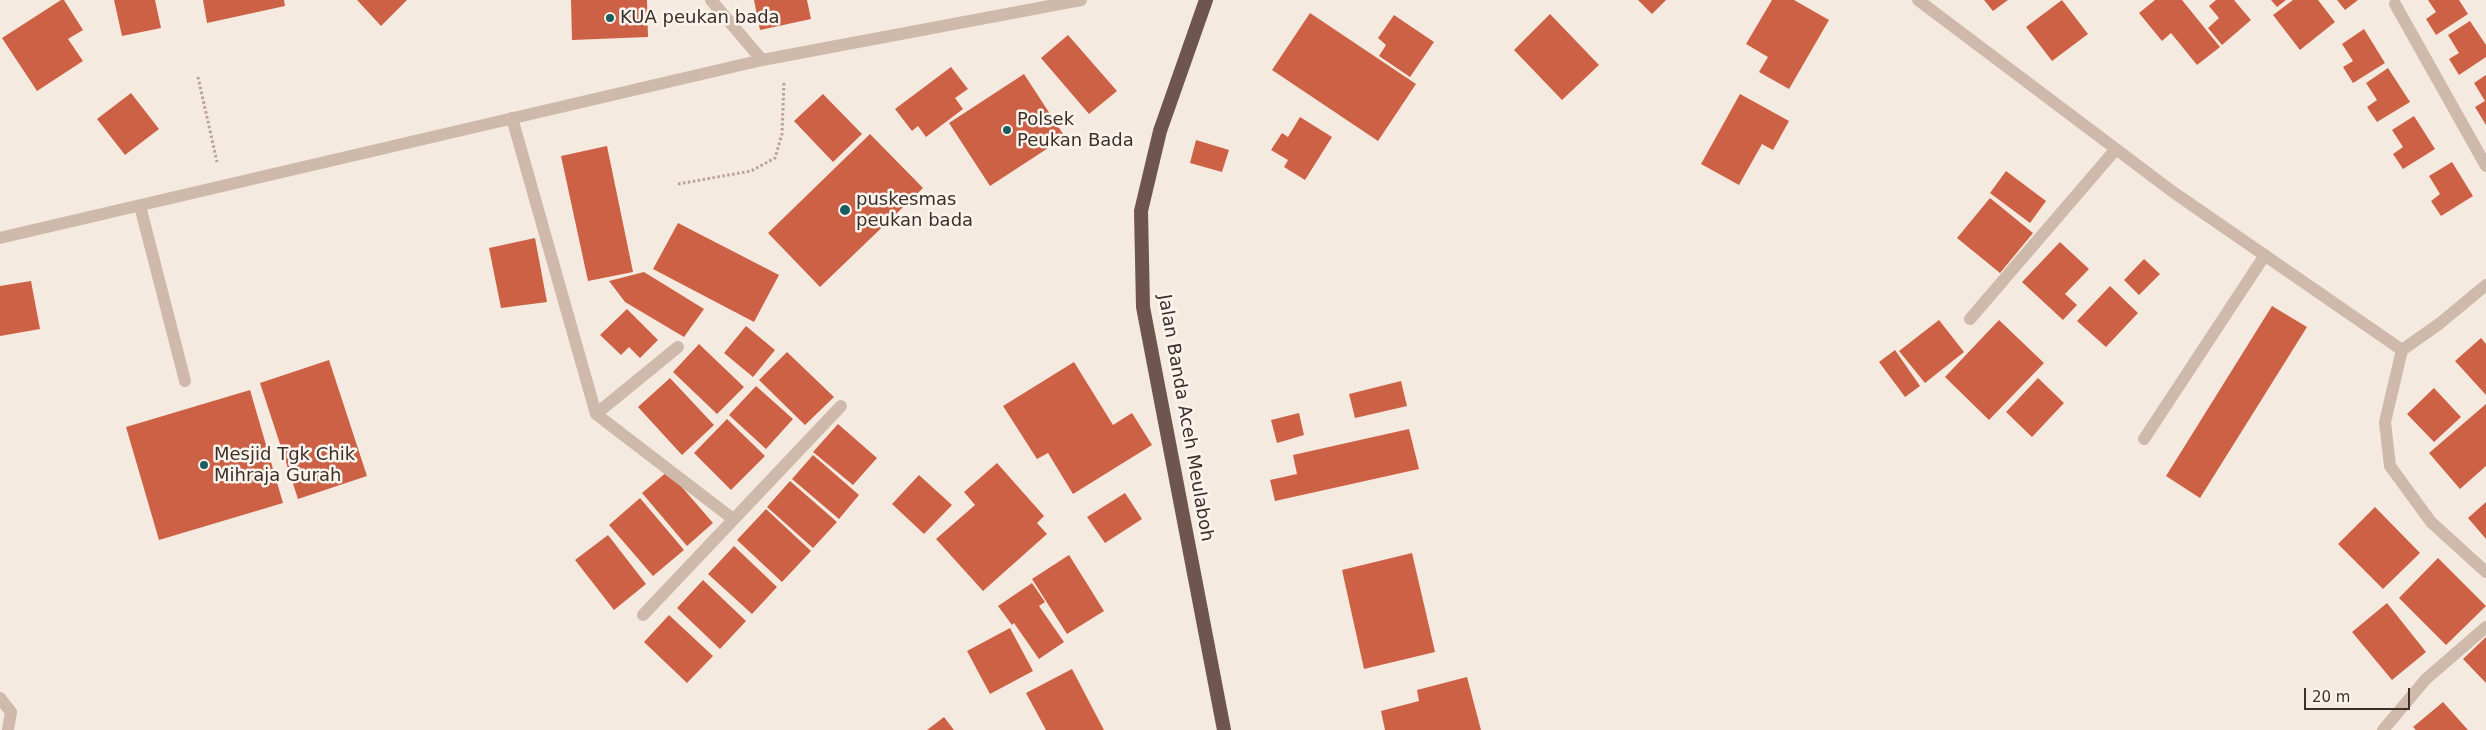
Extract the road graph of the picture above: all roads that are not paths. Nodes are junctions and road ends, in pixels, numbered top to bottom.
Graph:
1 (711, 0) edge
2 (1081, 0) edge
3 (1206, 0) edge
4 (1918, 0) edge
5 (2395, 4) dead end
6 (762, 60) junction
7 (512, 118) junction
8 (2116, 149) junction
9 (2486, 166) edge
10 (140, 206) junction
11 (0, 238) edge
12 (2265, 255) junction
13 (2486, 285) edge
14 (1970, 319) dead end
15 (678, 346) dead end
16 (2402, 350) junction
17 (185, 381) dead end
18 (841, 406) dead end
19 (596, 414) junction
20 (2144, 439) dead end
21 (733, 519) junction
22 (2486, 572) edge
23 (643, 615) dead end
24 (2486, 627) edge
25 (0, 698) edge
26 (8, 730) edge
27 (1224, 730) edge
28 (2383, 730) edge

1 - 6 street
2 - 6 street
3 - 27 highway, Jalan Banda Aceh Meulaboh
4 - 8 street
5 - 9 street
6 - 7 street
7 - 10 street
7 - 19 street
8 - 12 street
8 - 14 street
10 - 11 street
10 - 17 street
12 - 16 street
12 - 20 street
13 - 16 street
15 - 19 street
16 - 22 street
18 - 21 street
19 - 21 street
21 - 23 street
24 - 28 street
25 - 26 street

